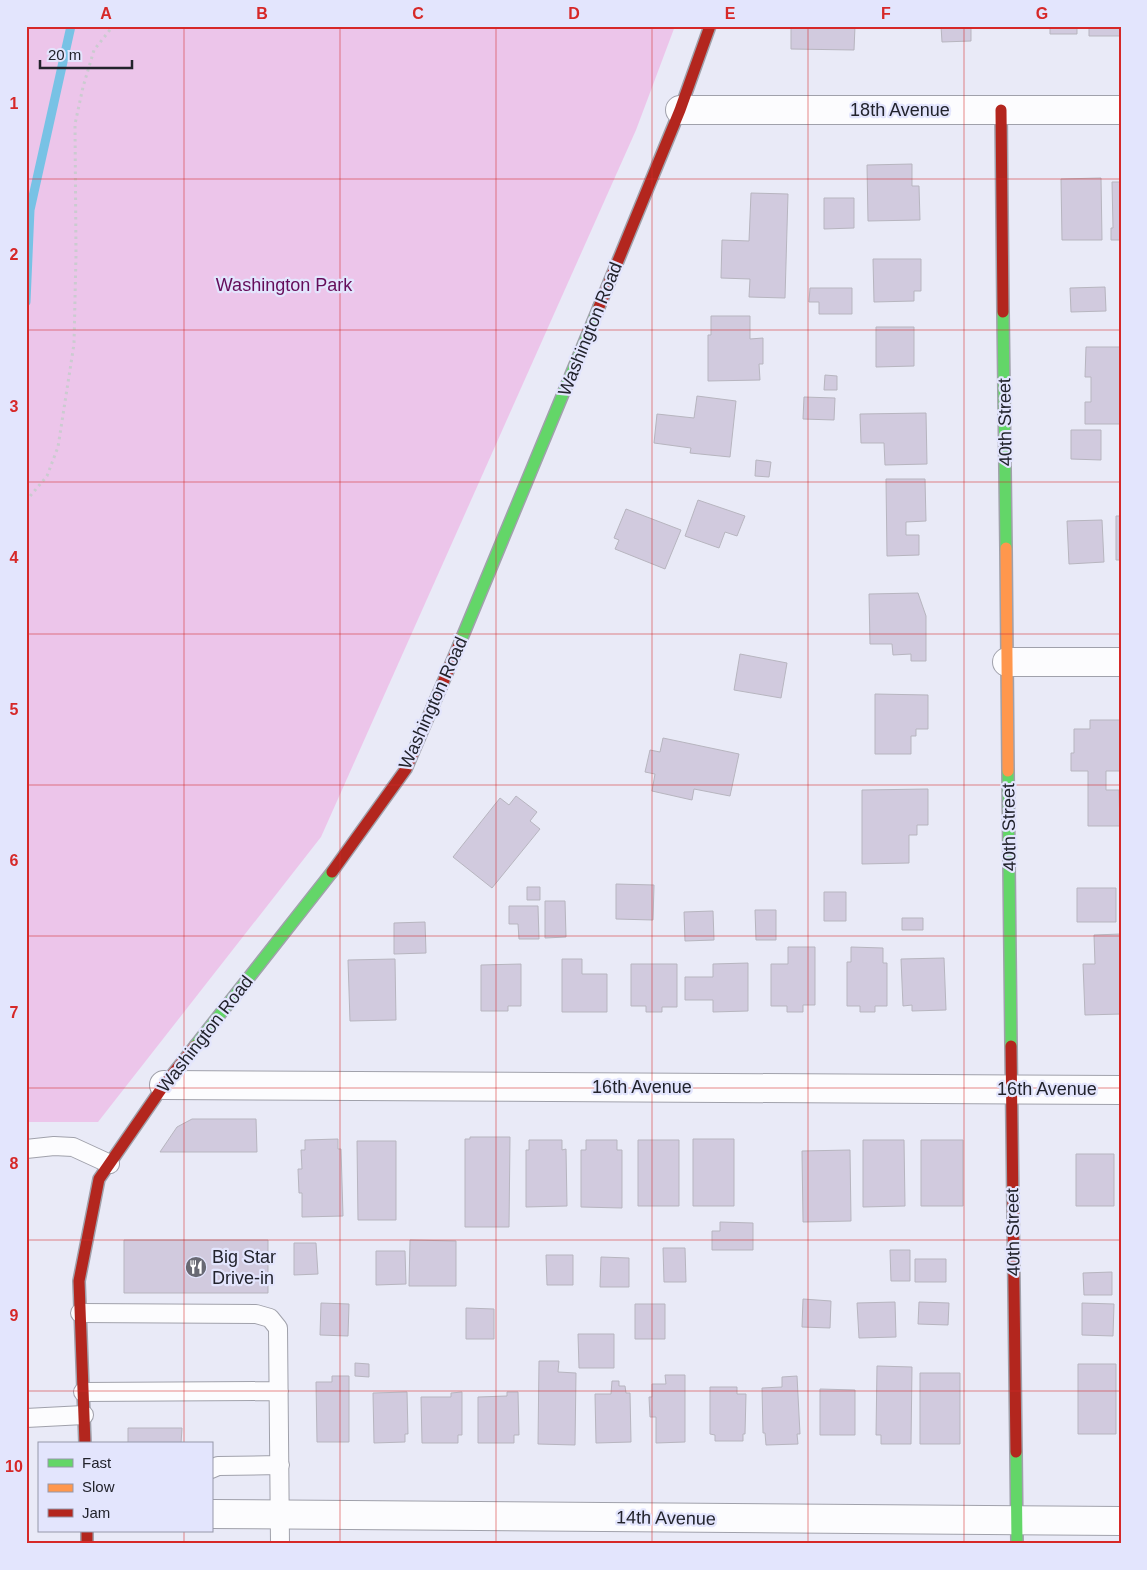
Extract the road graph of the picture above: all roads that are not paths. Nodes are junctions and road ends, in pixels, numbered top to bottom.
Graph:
1 (710, 26) edge
2 (680, 110) junction
3 (1001, 110) junction
4 (1121, 110) edge
5 (1007, 662) junction
6 (1121, 662) edge
7 (164, 1085) junction
8 (1012, 1089) junction
9 (1121, 1090) edge
10 (26, 1149) edge
11 (110, 1164) junction
12 (80, 1313) junction
13 (278, 1391) junction
14 (83, 1392) junction
15 (84, 1415) junction
16 (26, 1418) edge
17 (85, 1442) edge
18 (280, 1466) junction
19 (212, 1469) edge
20 (212, 1514) edge
21 (280, 1514) junction
22 (1121, 1521) edge
23 (1017, 1532) edge
24 (280, 1544) edge

1 - 2 main road, Washington Road
2 - 3 street, 18th Avenue
2 - 7 main road, Washington Road
3 - 4 street, 18th Avenue
3 - 5 main road, 40th Street
5 - 6 street
5 - 8 main road, 40th Street
7 - 8 street, 16th Avenue
7 - 11 main road, Washington Road
8 - 9 street, 16th Avenue
8 - 23 main road, 40th Street
10 - 11 lane
11 - 12 main road, Washington Road
12 - 13 lane
12 - 14 main road, Washington Road
13 - 14 lane
13 - 18 lane
14 - 15 main road, Washington Road
15 - 16 lane
15 - 17 main road, Washington Road
18 - 19 lane
18 - 21 lane
20 - 21 street, 14th Avenue
21 - 23 street, 14th Avenue
21 - 24 lane
22 - 23 street, 14th Avenue

